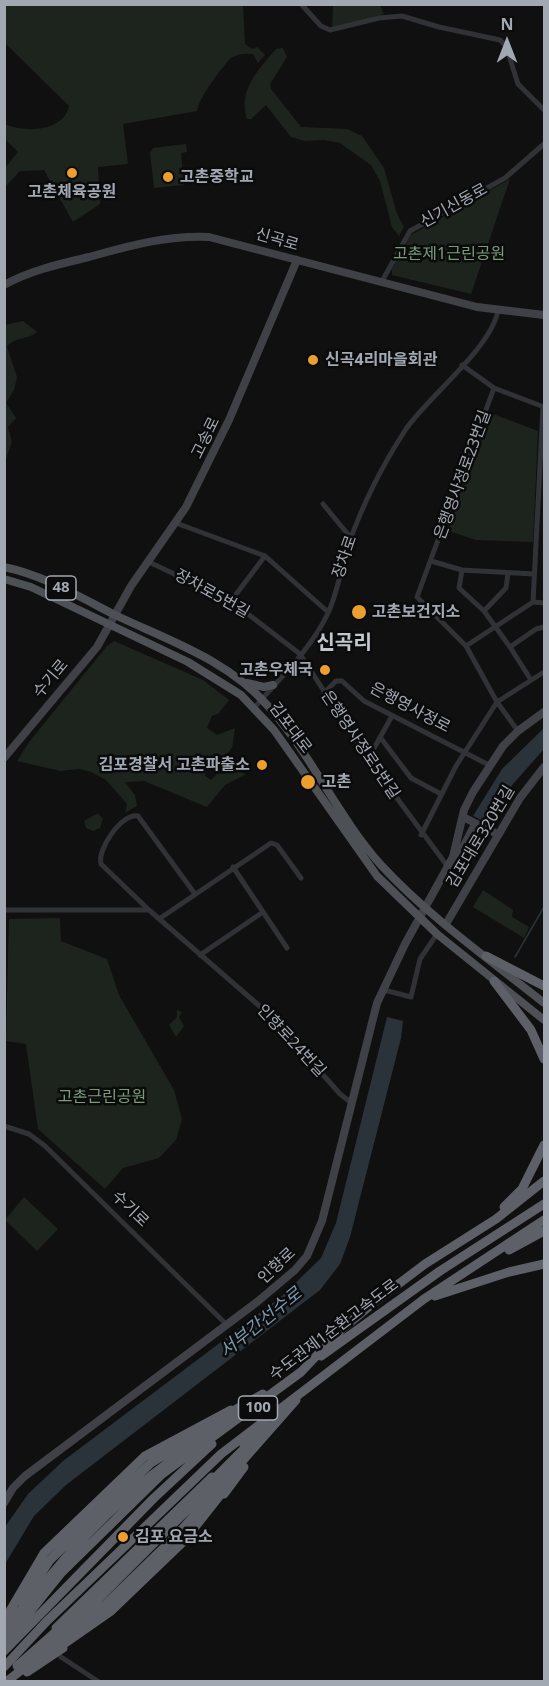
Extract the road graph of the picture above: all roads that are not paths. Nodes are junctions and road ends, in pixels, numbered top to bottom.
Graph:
1 (301, 4) edge
2 (544, 110) edge
3 (544, 144) edge
4 (297, 260) junction
5 (381, 283) junction
6 (4, 285) edge
7 (498, 311) junction
8 (544, 315) edge
9 (462, 365) junction
10 (494, 388) junction
11 (544, 407) edge
12 (323, 504) dead end
13 (176, 523) junction
14 (351, 538) junction
15 (265, 556) junction
16 (431, 561) junction
17 (148, 562) junction
18 (4, 567) edge
19 (462, 570) junction
20 (508, 573) junction
21 (534, 574) junction
22 (4, 579) edge
23 (231, 601) junction
24 (534, 602) junction
25 (544, 603) edge
26 (484, 611) junction
27 (328, 612) junction
28 (114, 614) junction
29 (110, 625) junction
30 (497, 627) junction
31 (544, 627) edge
32 (466, 646) junction
33 (510, 646) junction
34 (300, 654) junction
35 (544, 672) edge
36 (531, 680) junction
37 (244, 683) junction
38 (273, 685) junction
39 (324, 693) junction
40 (261, 699) junction
41 (497, 702) junction
42 (255, 707) junction
43 (544, 712) edge
44 (392, 716) junction
45 (518, 731) junction
46 (380, 737) junction
47 (464, 752) junction
48 (4, 758) edge
49 (368, 759) junction
50 (489, 765) junction
51 (544, 767) edge
52 (441, 794) junction
53 (463, 817) junction
54 (481, 826) junction
55 (497, 834) junction
56 (421, 835) junction
57 (453, 857) junction
58 (233, 867) junction
59 (448, 867) junction
60 (301, 878) dead end
61 (195, 894) junction
62 (425, 908) junction
63 (4, 910) edge
64 (149, 910) junction
65 (263, 912) junction
66 (419, 918) junction
67 (159, 919) junction
68 (446, 924) junction
69 (437, 934) junction
70 (287, 948) dead end
71 (200, 955) junction
72 (486, 956) junction
73 (494, 981) junction
74 (544, 986) edge
75 (384, 990) junction
76 (544, 1003) edge
77 (544, 1020) edge
78 (544, 1059) edge
79 (353, 1104) junction
80 (4, 1126) edge
81 (544, 1145) edge
82 (544, 1181) edge
83 (544, 1204) edge
84 (544, 1220) edge
85 (481, 1229) junction
86 (544, 1231) edge
87 (544, 1264) edge
88 (457, 1278) junction
89 (424, 1299) junction
90 (227, 1325) junction
91 (301, 1372) junction
92 (312, 1382) junction
93 (4, 1484) edge
94 (13, 1488) junction
95 (4, 1503) edge
96 (4, 1616) edge
97 (4, 1621) edge
98 (4, 1635) edge
99 (4, 1651) edge
100 (61, 1657) dead end
101 (4, 1667) edge
102 (7, 1680) edge
103 (99, 1682) edge

1 - 2 street
3 - 5 street, 신기신동로
4 - 5 street, 신곡로
4 - 6 street, 신곡로
4 - 13 street, 고송로
5 - 7 street, 신곡로
7 - 8 street, 신곡로
7 - 9 street, 장차로
9 - 10 street
9 - 14 street, 장차로
10 - 11 street
10 - 16 street, 은행영사정로23번길
11 - 21 street
12 - 14 street
13 - 15 street
13 - 17 street, 고송로
14 - 27 street, 장차로
15 - 23 street
15 - 27 street
16 - 19 street, 은행영사정로23번길
16 - 32 street, 은행영사정로23번길
17 - 23 street, 장차로5번길
17 - 28 street, 고송로
18 - 28 main road, 김포대로 / 48
19 - 20 street, 은행영사정로23번길
19 - 26 street
20 - 21 street, 은행영사정로23번길
20 - 26 street
21 - 24 street
22 - 29 main road, 김포대로 / 48
23 - 34 street, 장차로5번길
24 - 25 street
24 - 30 street
26 - 30 street
27 - 34 street, 장차로
28 - 29 street, 수기로
28 - 37 main road, 김포대로 / 48
29 - 42 main road, 김포대로 / 48
29 - 48 street, 수기로
30 - 32 street
30 - 33 street
31 - 33 street
32 - 41 street, 은행영사정로23번길
33 - 36 street
34 - 38 street, 장차로
34 - 39 street, 은행영사정로5번길
35 - 36 street
36 - 41 street
37 - 38 main road
37 - 40 main road, 김포대로 / 48
38 - 40 street, 장차로
39 - 44 street, 은행영사정로
39 - 49 street, 은행영사정로5번길
40 - 42 street, 장차로
40 - 62 main road, 김포대로 / 48
41 - 45 street, 은행영사정로23번길
41 - 47 street
42 - 66 main road, 김포대로 / 48
43 - 45 street
44 - 46 street
44 - 47 street, 은행영사정로
45 - 50 street
46 - 49 street
46 - 52 street, 은행영사정로5번길
47 - 50 street, 은행영사정로
47 - 52 street
49 - 56 street, 은행영사정로5번길
50 - 53 street
51 - 55 street, 김포대로320번길
52 - 56 street
53 - 54 street
53 - 57 street
54 - 55 street
54 - 57 street
55 - 68 street, 김포대로320번길
56 - 59 street, 은행영사정로5번길
57 - 59 street
58 - 60 street
58 - 61 street
58 - 65 street
59 - 62 street
61 - 64 street, 인향로24번길
61 - 67 street
62 - 66 street, 인향로
62 - 68 main road, 김포대로 / 48
63 - 64 street
64 - 67 street, 인향로24번길
65 - 70 street
65 - 71 street
66 - 69 main road, 김포대로 / 48
66 - 75 street, 인향로
67 - 71 street, 인향로24번길
68 - 72 main road, 김포대로 / 48
69 - 73 main road, 김포대로 / 48
69 - 75 street
71 - 79 street, 인향로24번길
72 - 74 highway
72 - 76 main road, 김포대로 / 48
73 - 77 main road, 김포대로 / 48
73 - 78 highway
75 - 79 street, 인향로
79 - 90 street, 인향로
80 - 90 street, 수기로
81 - 85 highway
82 - 85 highway
83 - 91 highway, 수도권제1순환고속도로 / 100
84 - 88 highway, 수도권제1순환고속도로 / 100
85 - 91 highway
86 - 88 highway
87 - 89 highway
88 - 89 highway, 수도권제1순환고속도로 / 100
89 - 92 highway, 수도권제1순환고속도로 / 100
90 - 94 street, 인향로
91 - 96 highway
91 - 97 highway
91 - 98 highway
91 - 98 highway
91 - 99 highway, 수도권제1순환고속도로 / 100
92 - 101 highway, 수도권제1순환고속도로 / 100
92 - 102 highway
92 - 102 highway
93 - 94 street
94 - 95 street, 인향로
100 - 103 street

